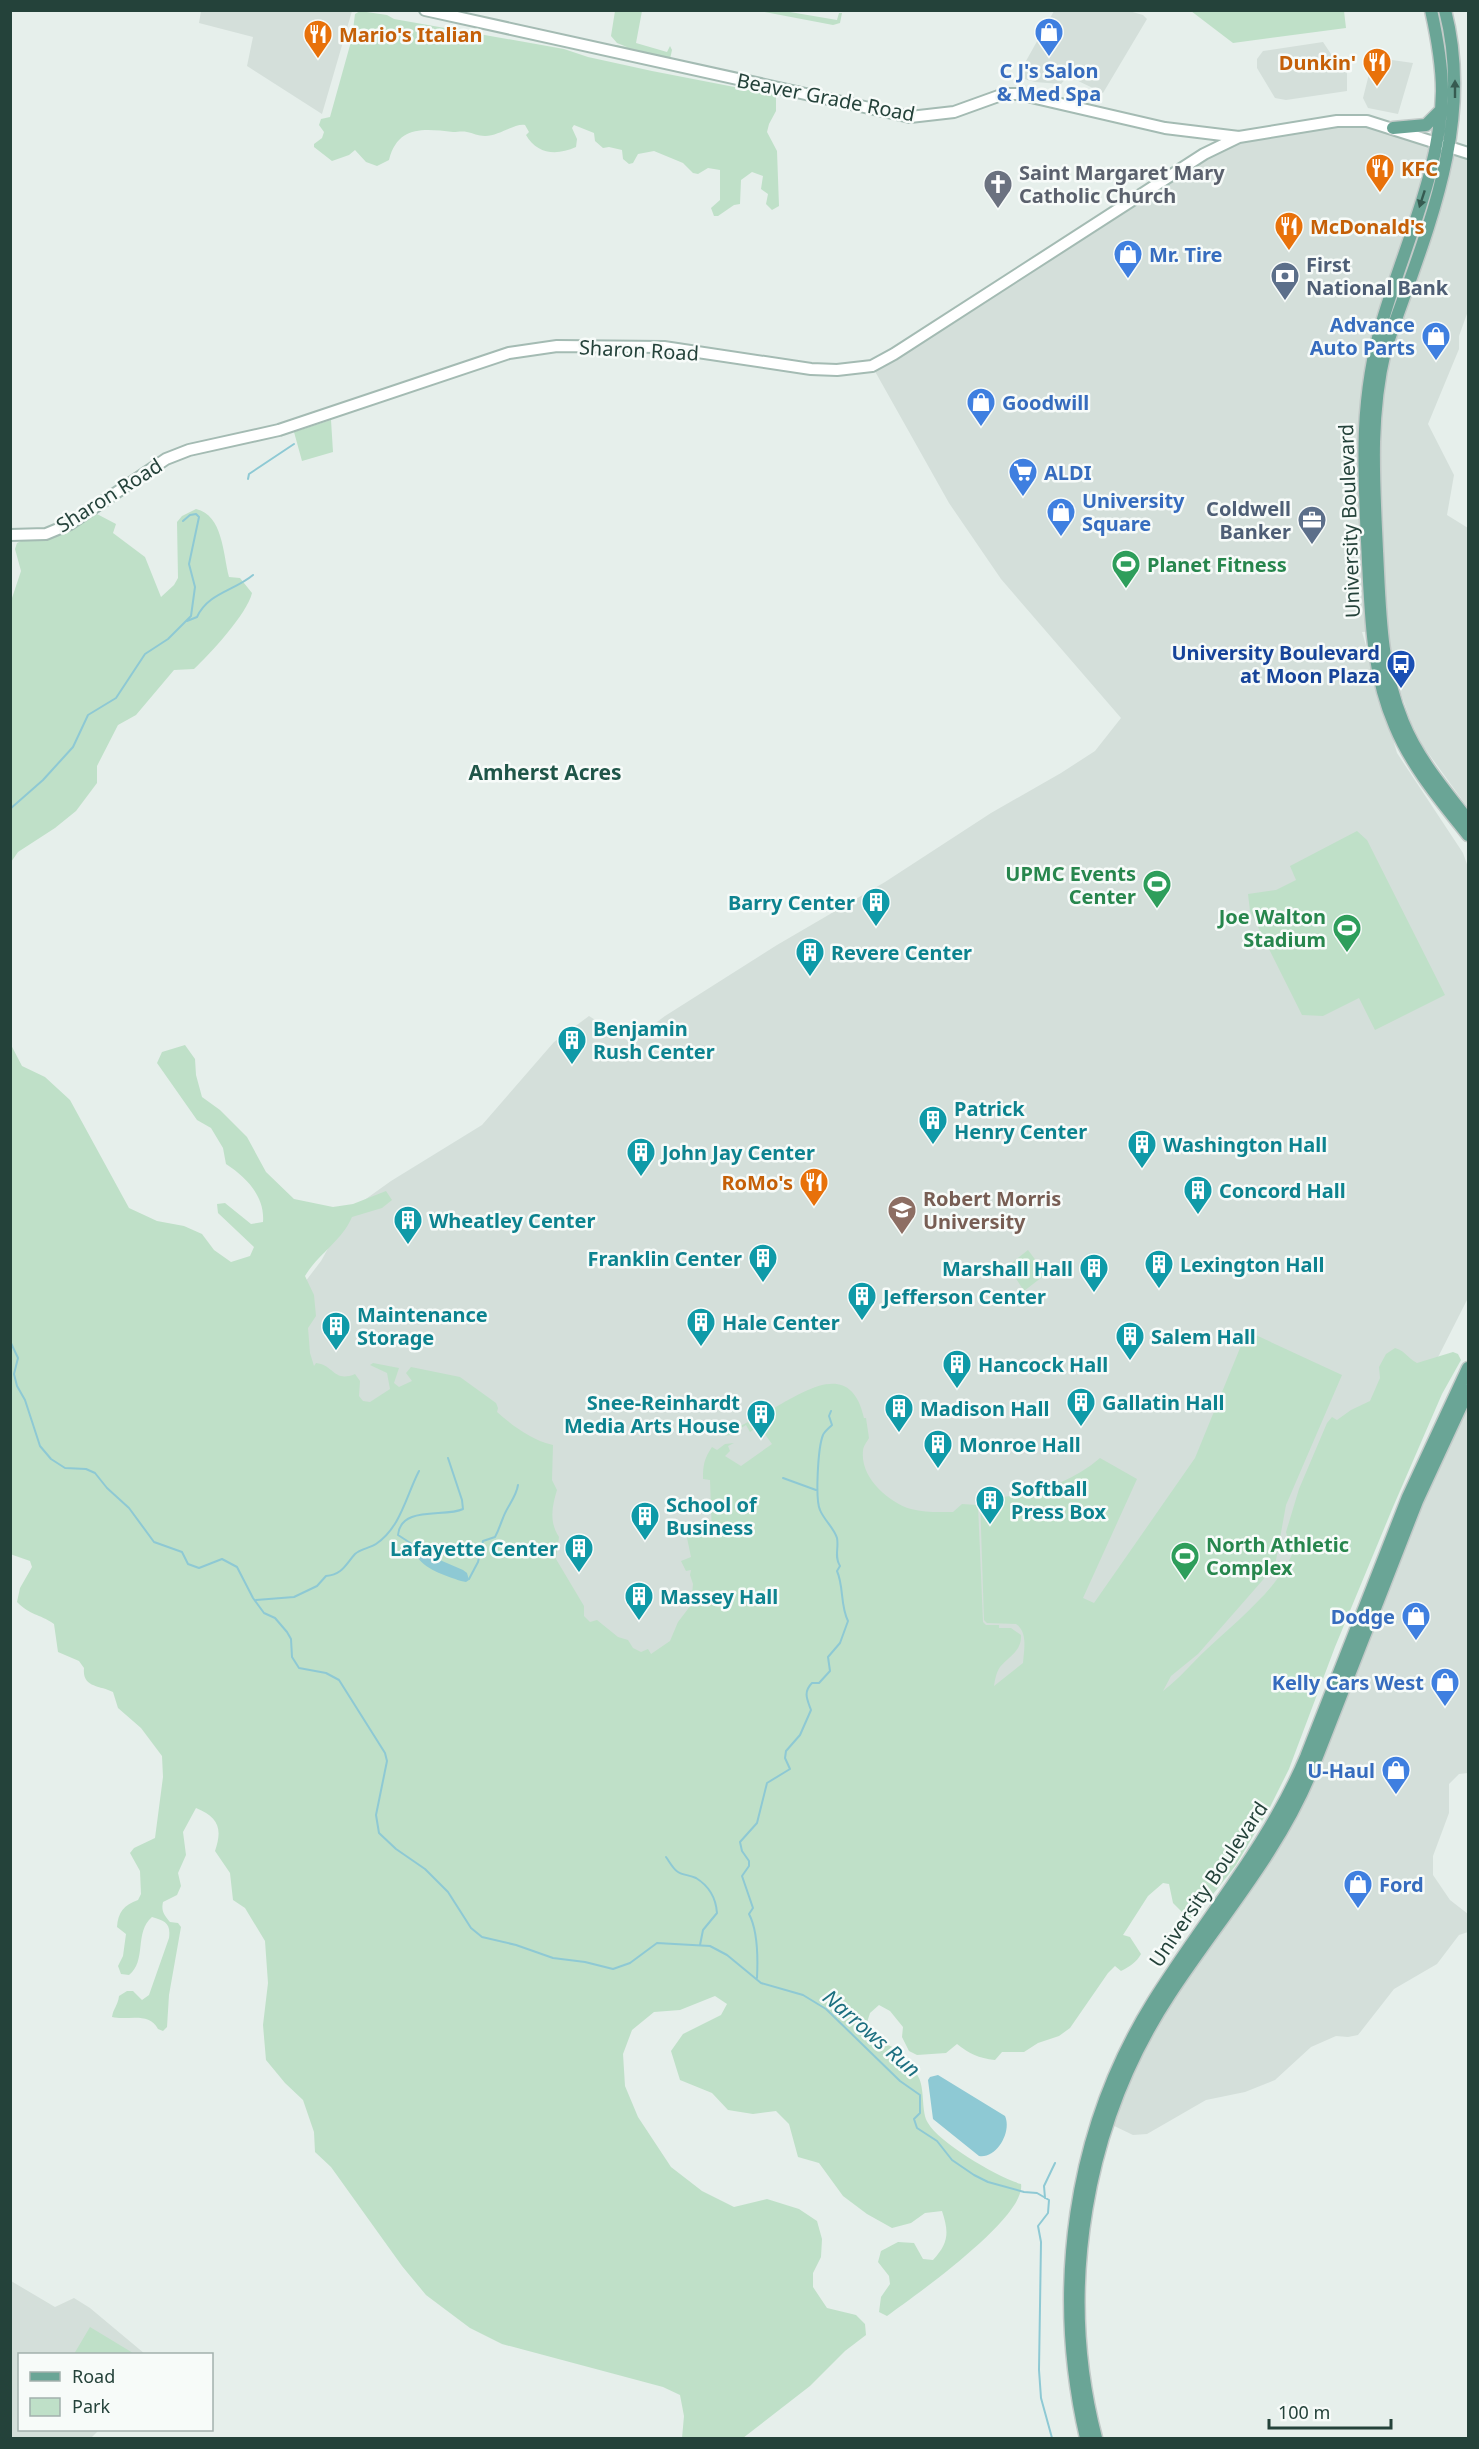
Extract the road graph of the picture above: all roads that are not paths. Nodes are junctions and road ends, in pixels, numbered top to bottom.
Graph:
1 (425, 10) edge
2 (1431, 10) edge
3 (1444, 10) edge
4 (1441, 110) junction
5 (1393, 128) junction
6 (1239, 136) junction
7 (1443, 145) junction
8 (1468, 153) edge
9 (10, 535) edge
10 (1468, 820) edge
11 (1468, 835) edge
12 (1468, 1368) edge
13 (1468, 1391) edge
14 (1086, 2439) edge
15 (1096, 2439) edge

1 - 6 street, Beaver Grade Road
2 - 4 main road, University Boulevard
7 -> 3 main road, University Boulevard
4 - 5 main road
4 - 7 main road, University Boulevard
5 - 6 street, Beaver Grade Road
5 - 7 street, Beaver Grade Road
6 - 9 street, Sharon Road
7 - 8 street, Beaver Grade Road
7 - 10 main road, University Boulevard
7 -> 11 main road, University Boulevard
12 - 14 main road, University Boulevard
13 - 15 main road, University Boulevard

